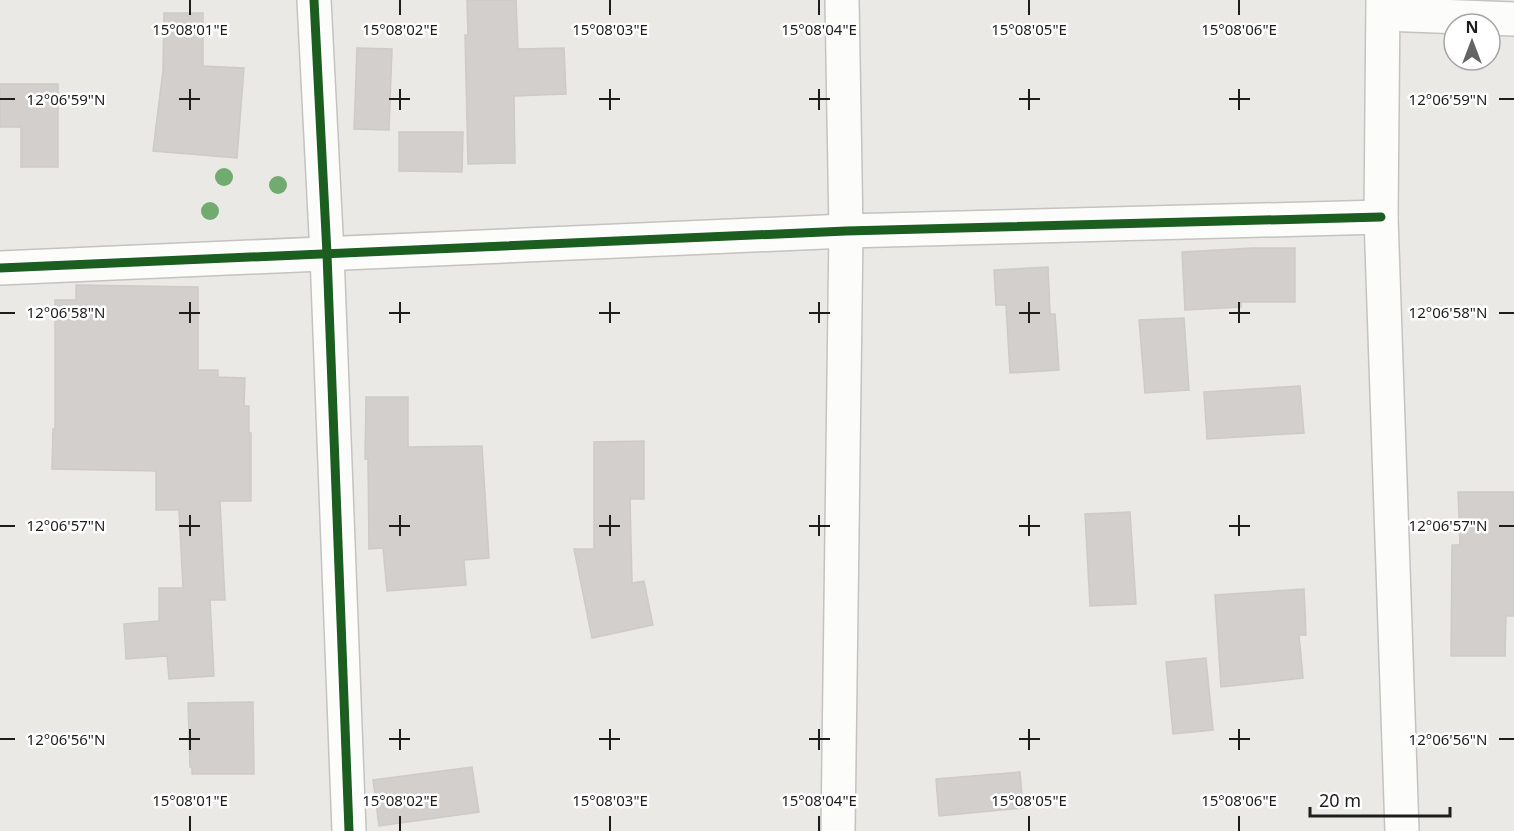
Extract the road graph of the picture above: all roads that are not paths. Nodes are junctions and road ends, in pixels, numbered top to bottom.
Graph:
1 (314, 0) edge
2 (842, 0) edge
3 (1383, 7) edge
4 (1514, 19) edge
5 (1381, 217) junction
6 (846, 231) junction
7 (327, 254) junction
8 (0, 268) edge
9 (349, 831) edge
10 (838, 831) edge
11 (1402, 831) edge

1 - 7 street
2 - 6 street
3 - 4 street
3 - 5 street
5 - 6 street
5 - 11 street
6 - 7 street
6 - 10 street
7 - 8 street
7 - 9 street

